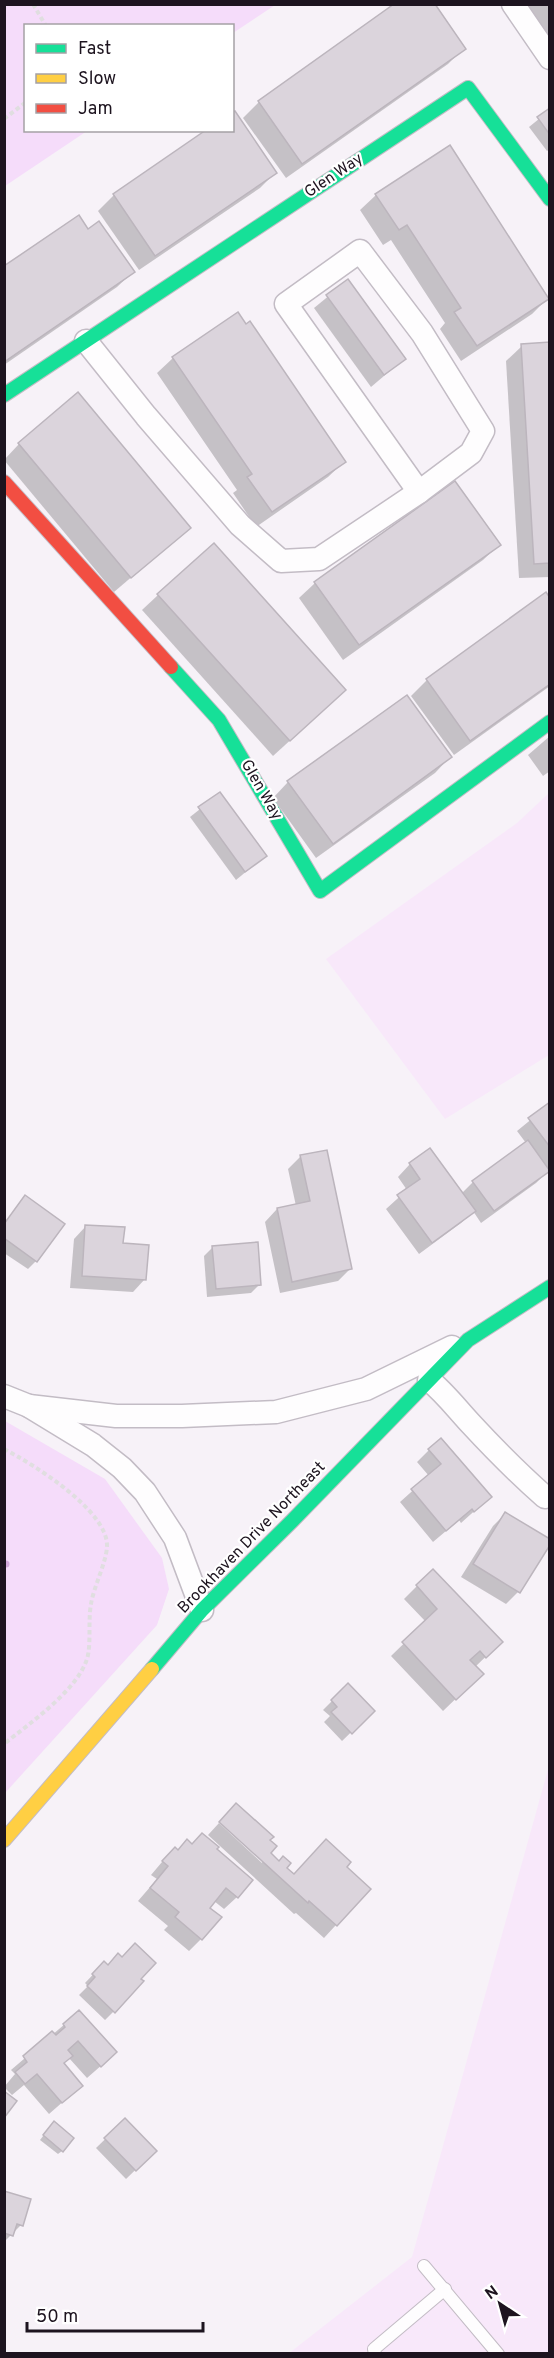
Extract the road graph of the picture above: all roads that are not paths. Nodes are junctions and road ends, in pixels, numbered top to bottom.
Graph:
1 (513, 4) edge
2 (549, 58) edge
3 (549, 199) edge
4 (86, 341) junction
5 (4, 394) edge
6 (4, 482) edge
7 (419, 492) junction
8 (549, 722) edge
9 (549, 1287) edge
10 (468, 1340) junction
11 (429, 1380) junction
12 (4, 1396) edge
13 (29, 1406) junction
14 (549, 1496) edge
15 (202, 1610) junction
16 (4, 1840) edge
17 (424, 2266) dead end
18 (445, 2289) junction
19 (376, 2352) edge
20 (498, 2354) edge

1 - 2 street
3 - 4 street, Glen Way
4 - 5 street, Glen Way
4 - 7 street
6 - 8 street, Glen Way
7 - 7 street
9 - 10 street, Brookhaven Drive Northeast
10 - 11 street, Brookhaven Drive Northeast
10 - 13 street
11 - 14 street
11 - 15 street, Brookhaven Drive Northeast
12 - 13 street
13 - 15 street
15 - 16 street, Brookhaven Drive Northeast
17 - 18 lane
18 - 19 lane
18 - 20 lane

